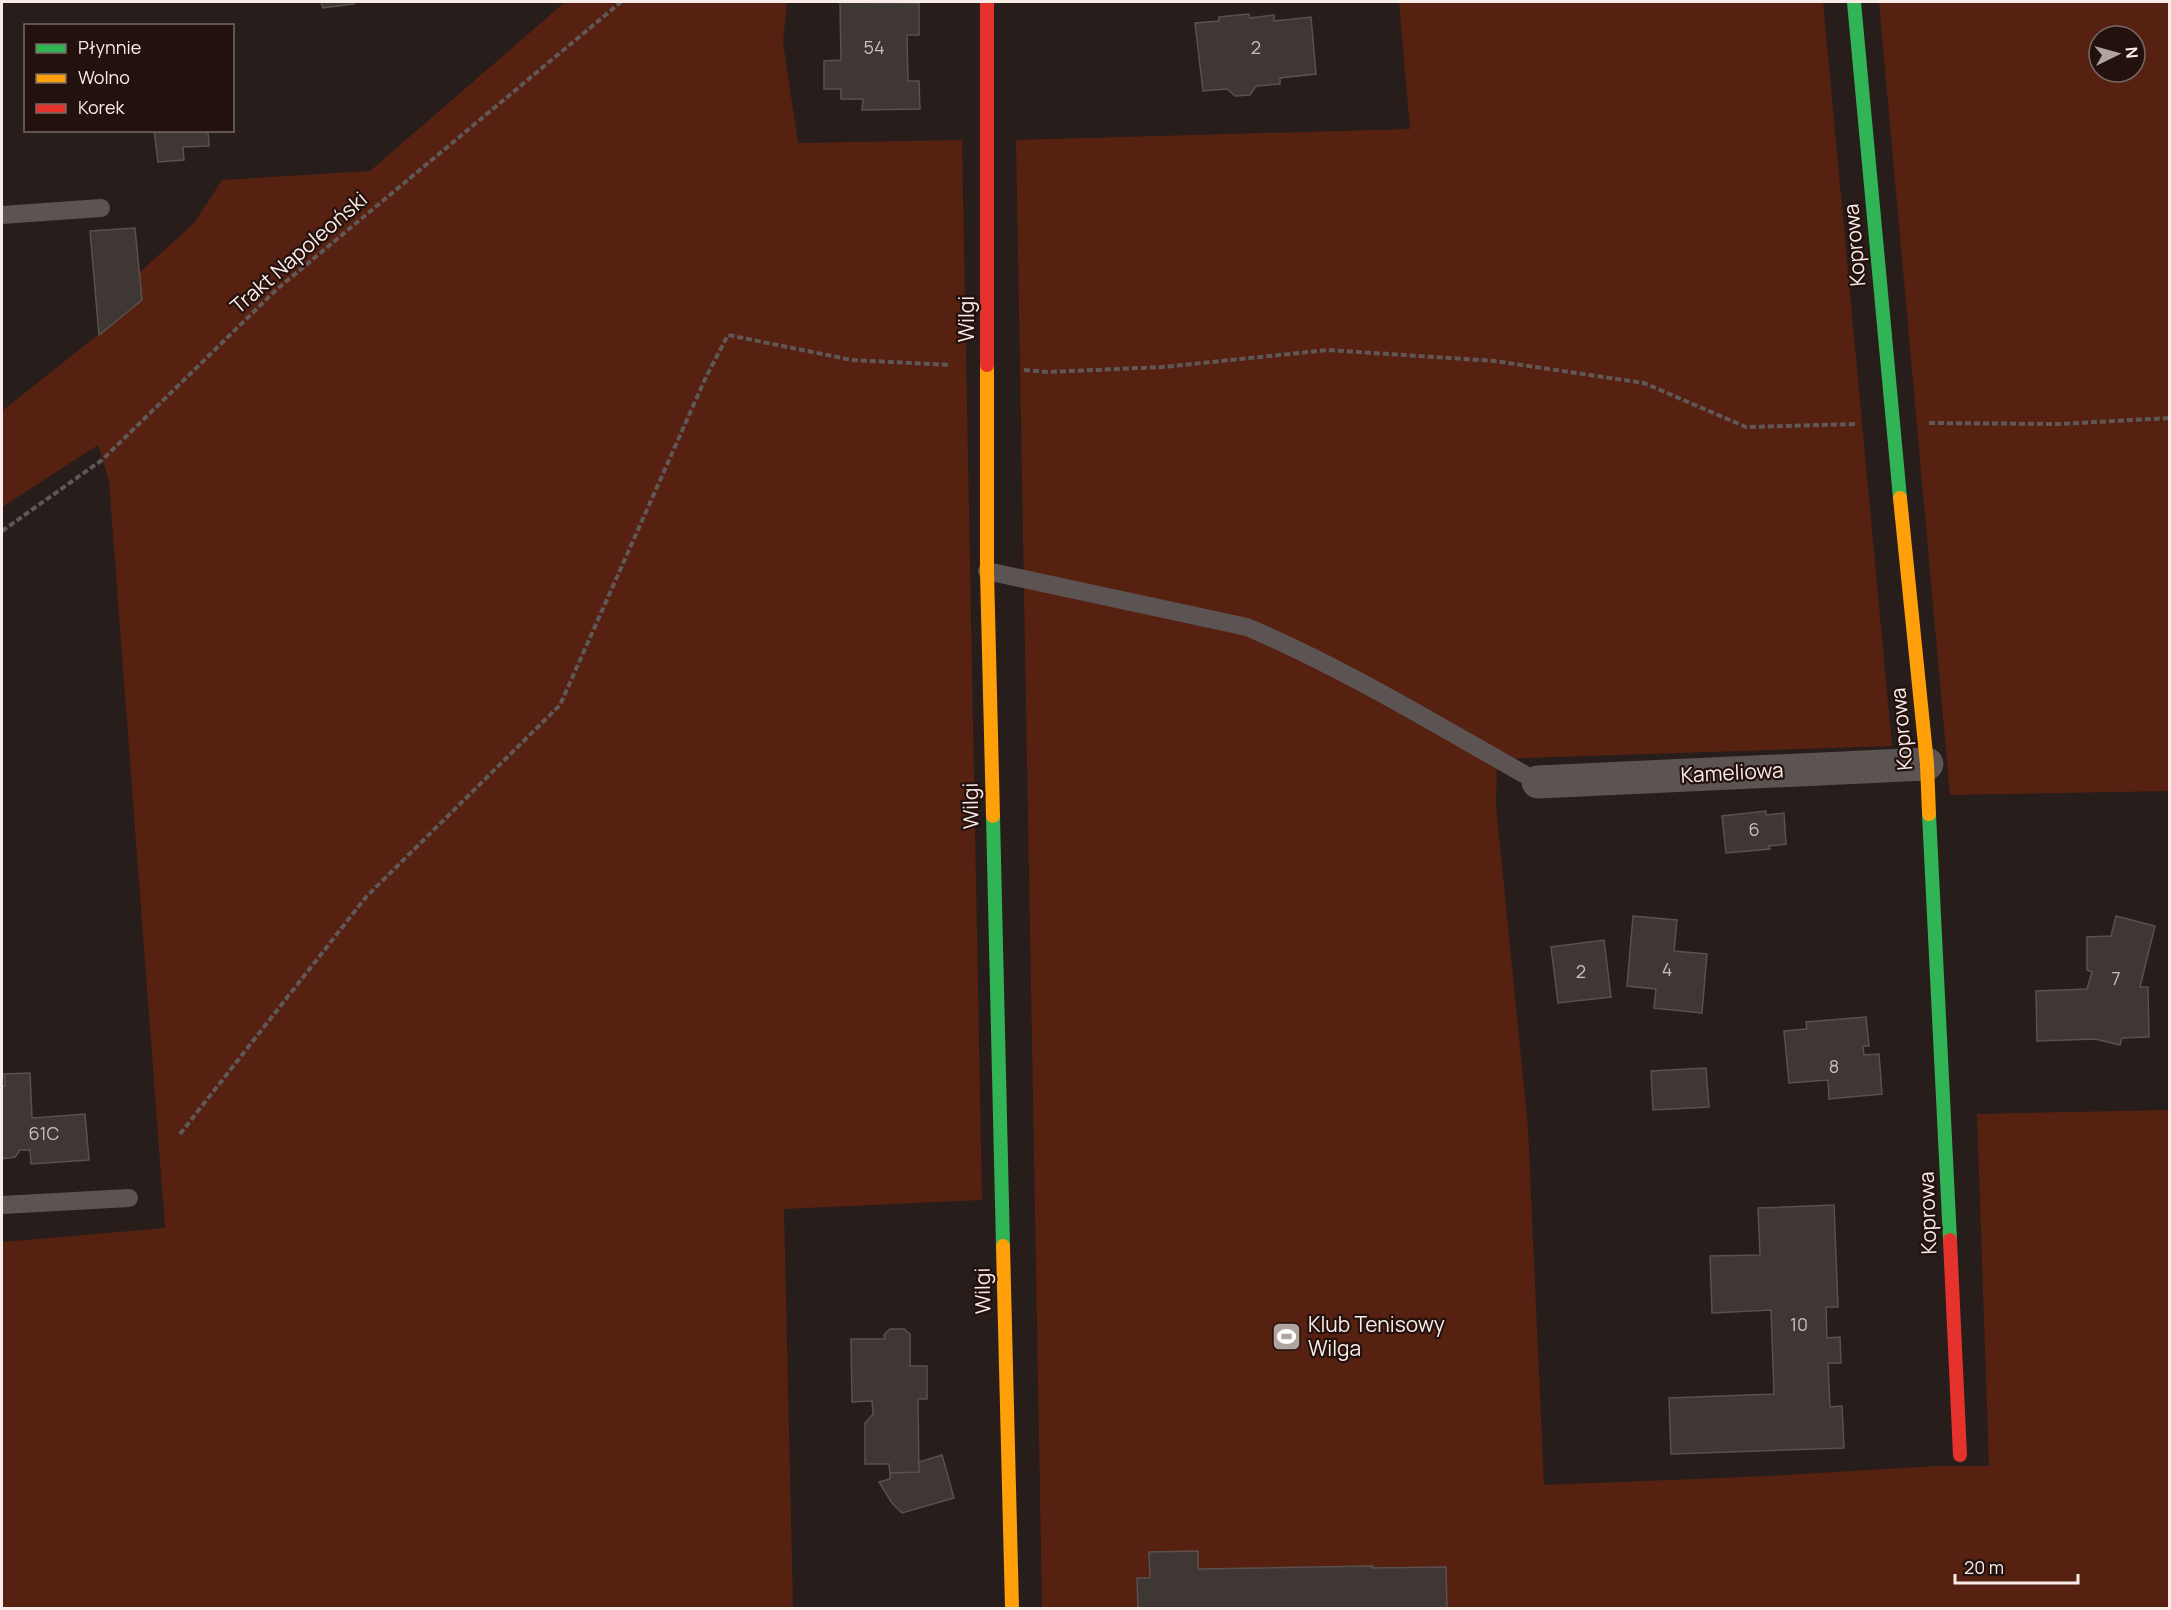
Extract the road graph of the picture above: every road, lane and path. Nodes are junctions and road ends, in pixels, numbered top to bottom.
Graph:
1 (621, 2) edge
2 (987, 2) edge
3 (1854, 2) edge
4 (101, 208) dead end
5 (2, 215) edge
6 (988, 367) junction
7 (2169, 418) edge
8 (1892, 423) junction
9 (2, 531) edge
10 (987, 571) junction
11 (1927, 764) junction
12 (1538, 782) joint
13 (180, 1134) dead end
14 (129, 1198) dead end
15 (2, 1205) edge
16 (1960, 1455) dead end
17 (1012, 1608) edge

1 - 9 path, Trakt Napoleoński
2 - 6 street, Wilgi
3 - 8 street, Koprowa
4 - 5 lane
6 - 8 path
6 - 10 street, Wilgi
6 - 13 path
7 - 8 path
8 - 11 street, Koprowa
10 - 12 lane
10 - 17 street, Wilgi
11 - 12 street, Kameliowa
11 - 16 street, Koprowa
14 - 15 lane

